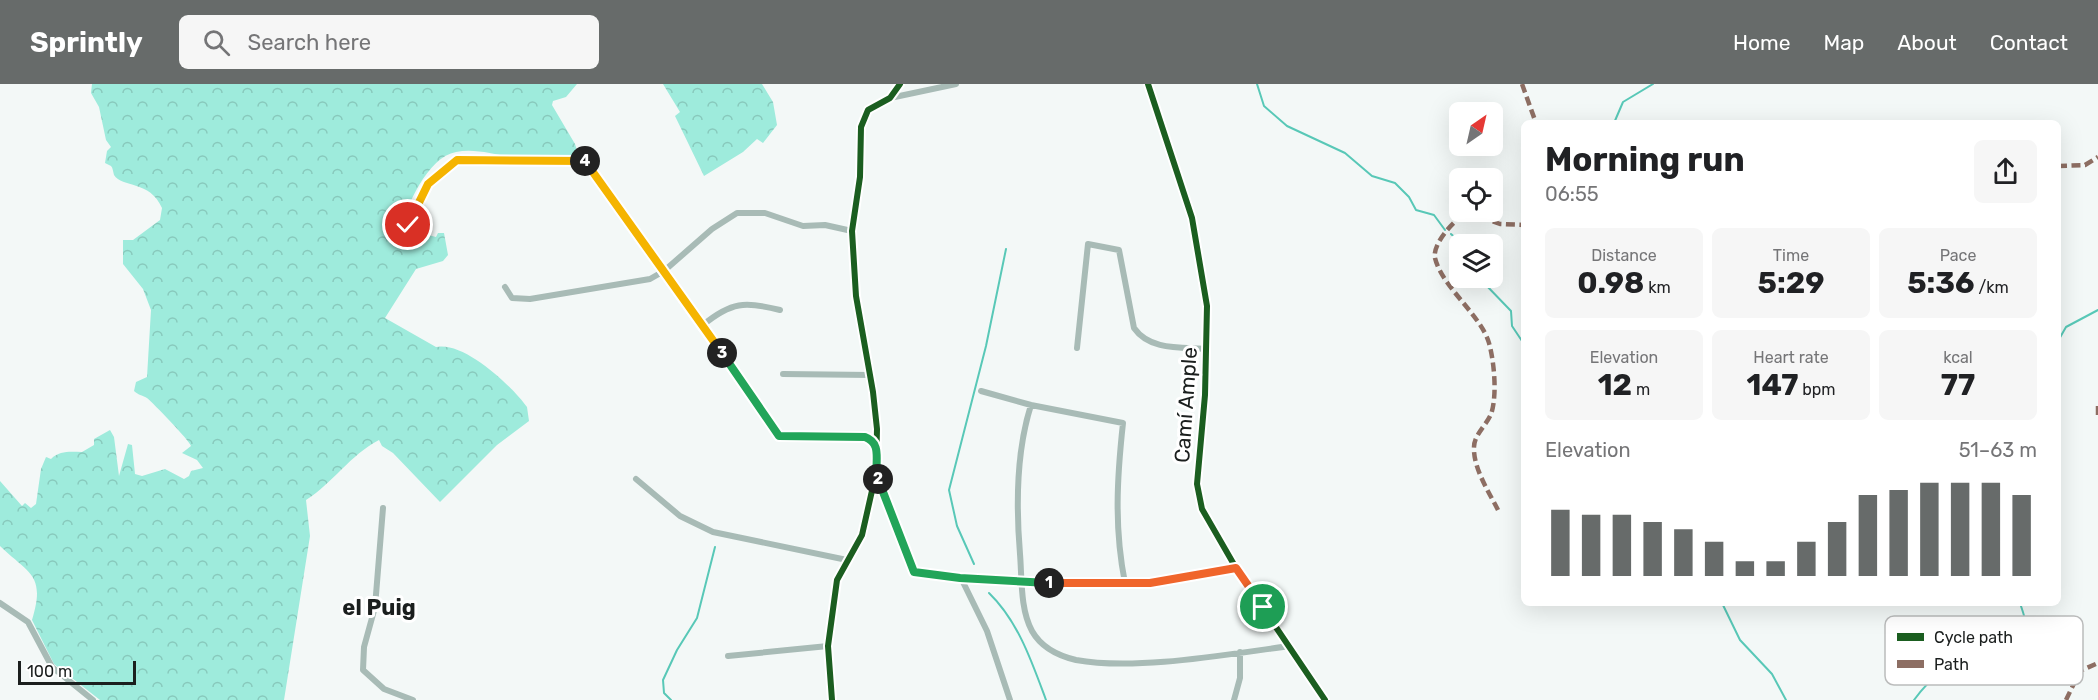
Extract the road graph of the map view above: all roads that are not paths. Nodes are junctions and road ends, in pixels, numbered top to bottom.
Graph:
1 (900, 84) edge
2 (956, 84) edge
3 (1149, 84) edge
4 (890, 98) junction
5 (408, 225) dead end
6 (852, 231) junction
7 (664, 271) junction
8 (505, 286) dead end
9 (780, 309) dead end
10 (703, 325) junction
11 (1077, 348) dead end
12 (1207, 349) junction
13 (783, 374) dead end
14 (871, 375) junction
15 (981, 391) dead end
16 (1031, 405) junction
17 (877, 447) junction
18 (876, 473) junction
19 (636, 479) dead end
20 (383, 508) dead end
21 (847, 560) junction
22 (1236, 568) junction
23 (960, 578) junction
24 (1022, 583) junction
25 (1125, 583) junction
26 (0, 603) edge
27 (828, 646) junction
28 (1290, 646) junction
29 (1240, 652) junction
30 (728, 656) dead end
31 (93, 700) edge
32 (413, 700) edge
33 (832, 700) edge
34 (1010, 700) edge
35 (1234, 700) edge
36 (1325, 700) edge

1 - 4 street
2 - 4 street
3 - 12 street, Camí Ample
4 - 6 street
5 - 7 street
6 - 7 street
6 - 14 street
7 - 8 street
7 - 10 street
9 - 10 street
10 - 17 street
11 - 12 street
12 - 22 street, Camí Ample
13 - 14 street
14 - 17 street
15 - 16 street
16 - 24 street
16 - 25 street
17 - 18 street
18 - 21 street
18 - 23 street
19 - 21 street
20 - 32 street
21 - 27 street
22 - 25 street
22 - 28 street, Camí Ample
23 - 24 street
23 - 34 street
24 - 25 street
24 - 29 street
26 - 31 street
27 - 30 street
27 - 33 street
28 - 29 street
28 - 36 street, Camí Ample
29 - 35 street

